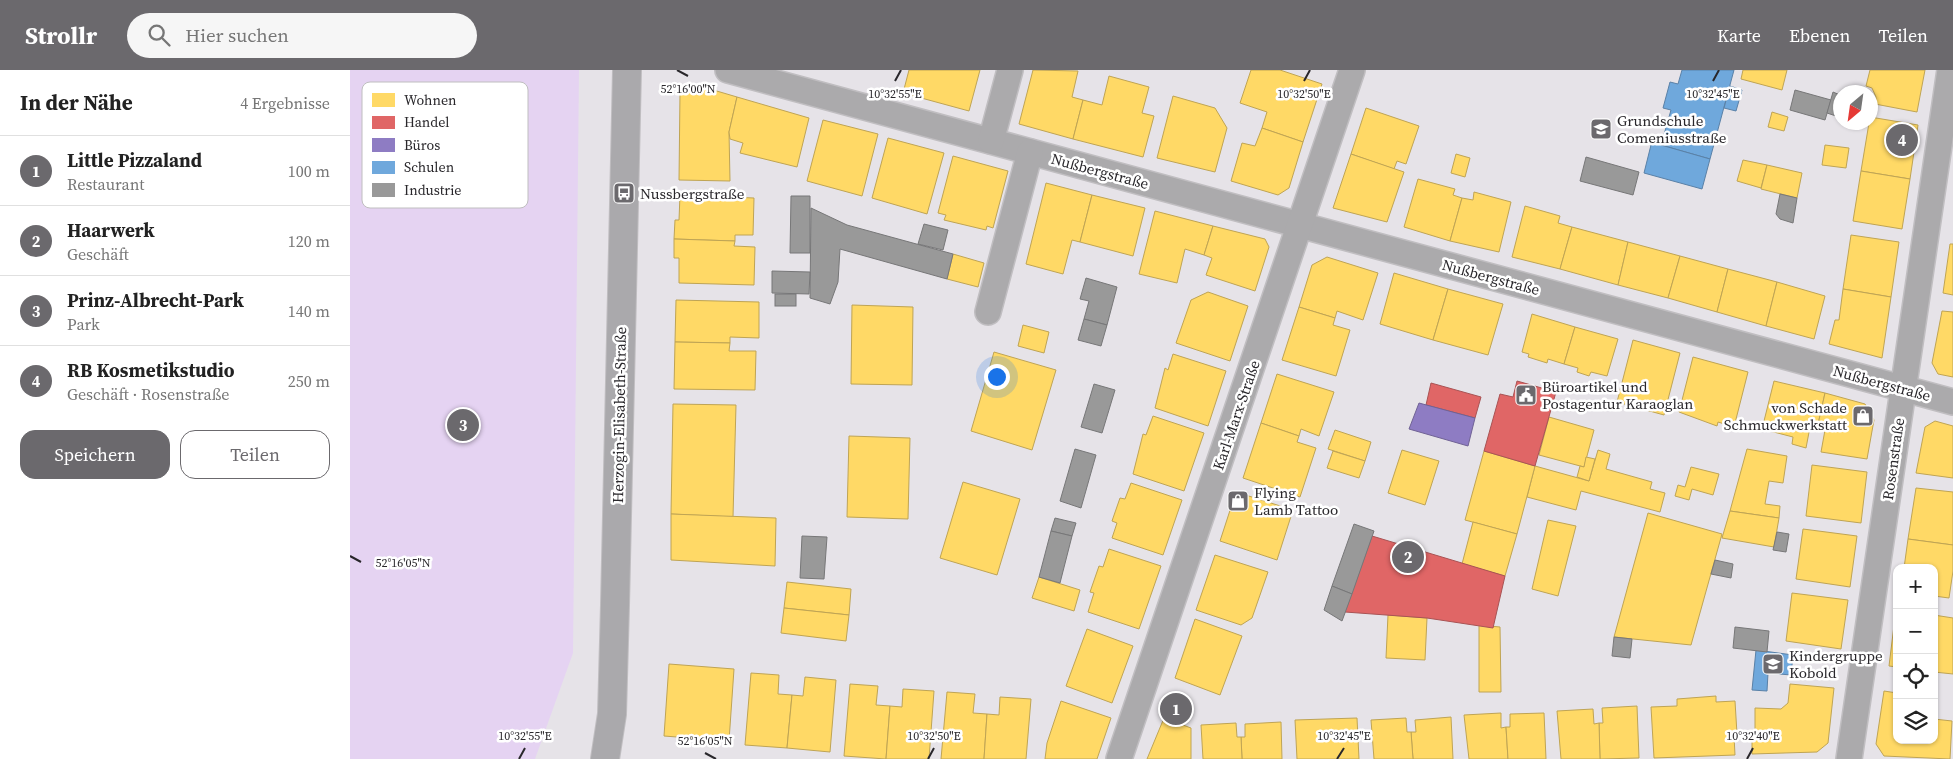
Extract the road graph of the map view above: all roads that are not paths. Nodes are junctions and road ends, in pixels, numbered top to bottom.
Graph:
1 (627, 70) edge
2 (728, 70) edge
3 (1010, 70) edge
4 (1352, 70) edge
5 (1950, 70) edge
6 (991, 141) junction
7 (1030, 152) junction
8 (1300, 225) junction
9 (988, 312) dead end
10 (1903, 388) junction
11 (1953, 402) edge
12 (605, 759) edge
13 (1119, 759) edge
14 (1849, 759) edge

1 - 12 street, Herzogin-Elisabeth-Straße
2 - 6 street, Nußbergstraße
3 - 6 street
4 - 8 street, Karl-Marx-Straße
5 - 10 street, Rosenstraße
6 - 7 street, Nußbergstraße
7 - 8 street, Nußbergstraße
7 - 9 street
8 - 10 street, Nußbergstraße
8 - 13 street, Karl-Marx-Straße
10 - 11 street, Nußbergstraße
10 - 14 street, Rosenstraße

